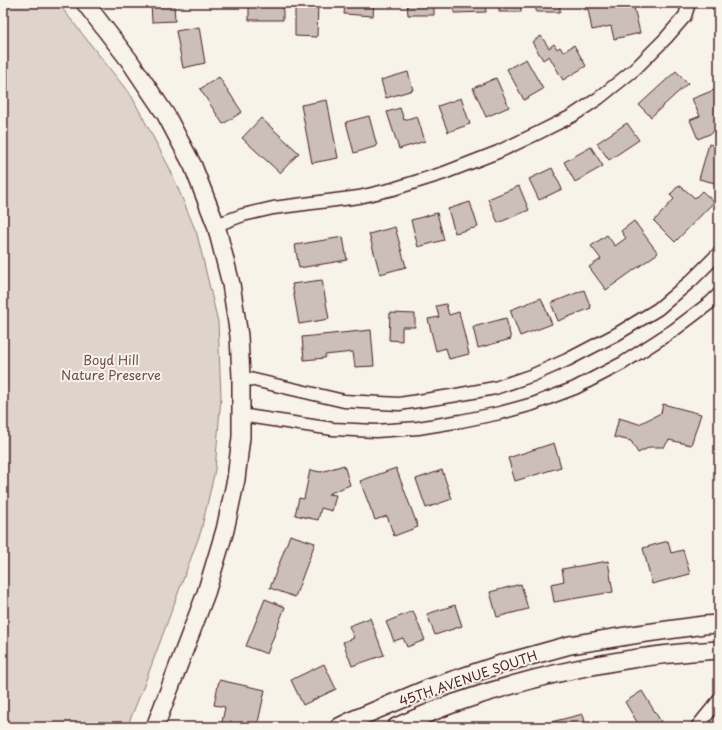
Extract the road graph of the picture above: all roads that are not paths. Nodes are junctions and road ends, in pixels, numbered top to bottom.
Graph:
1 (85, 3) edge
2 (689, 3) edge
3 (216, 225) junction
4 (719, 253) edge
5 (719, 294) edge
6 (241, 377) junction
7 (240, 415) junction
8 (719, 624) edge
9 (719, 650) edge
10 (719, 700) edge
11 (155, 727) edge
12 (339, 727) edge
13 (396, 727) edge
14 (697, 727) edge

1 - 3 main road
2 - 3 street
3 - 6 main road
4 - 6 street
5 - 7 street
6 - 7 main road
7 - 11 main road
8 - 12 main road, 45TH AVENUE SOUTH
9 - 13 main road, 45TH AVENUE SOUTH
10 - 14 street

